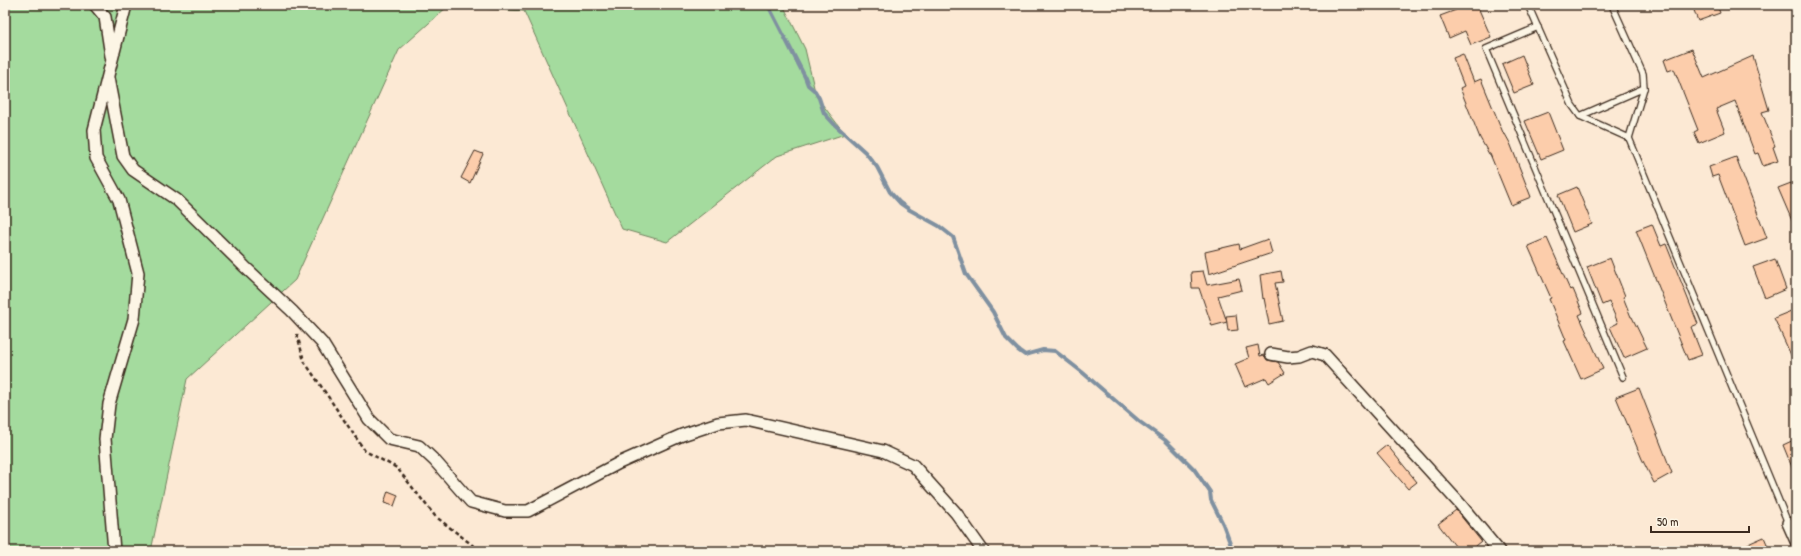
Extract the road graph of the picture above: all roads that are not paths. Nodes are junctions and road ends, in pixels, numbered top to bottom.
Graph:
1 (95, 5) edge
2 (126, 5) edge
3 (1528, 5) edge
4 (1612, 5) edge
5 (1538, 27) junction
6 (112, 63) junction
7 (108, 78) junction
8 (1644, 88) junction
9 (1580, 116) junction
10 (1629, 138) junction
11 (1271, 354) dead end
12 (1623, 377) dead end
13 (1788, 523) joint
14 (1796, 541) edge
15 (114, 551) edge
16 (983, 551) edge
17 (1499, 551) edge

1 - 6 street
2 - 6 street
3 - 5 lane
4 - 8 lane
5 - 9 lane
5 - 12 lane
6 - 7 street
7 - 15 street
7 - 16 street
8 - 9 lane
8 - 10 lane
9 - 10 lane
10 - 13 lane
11 - 17 street
13 - 14 street

